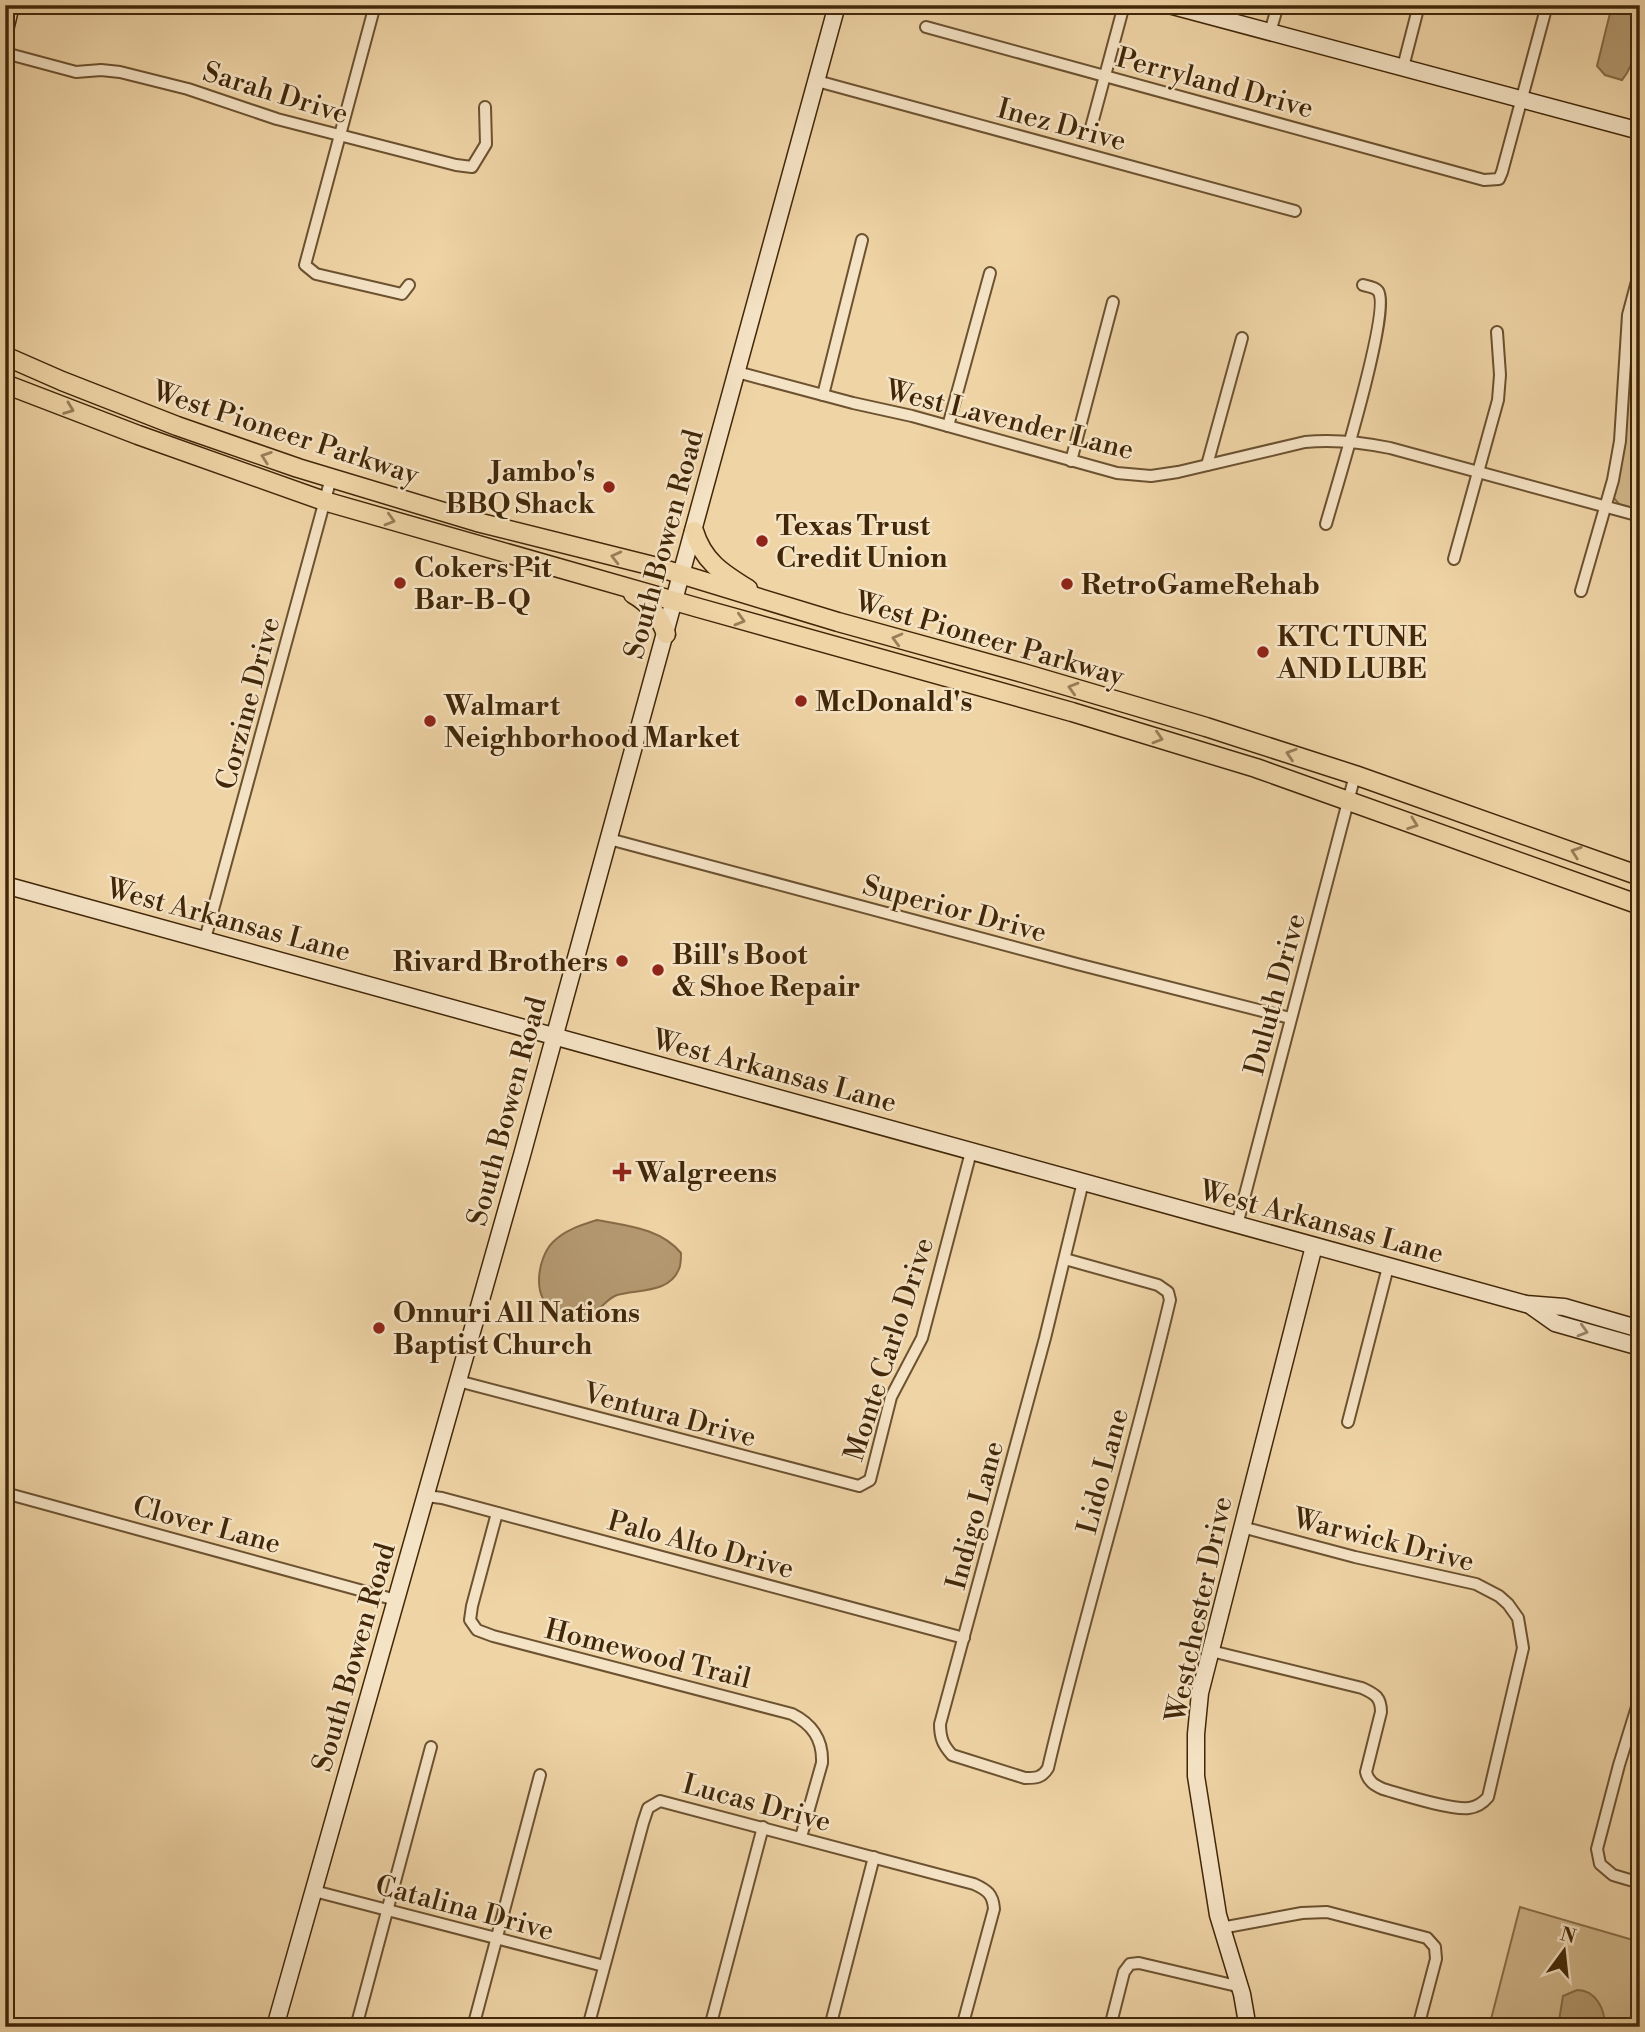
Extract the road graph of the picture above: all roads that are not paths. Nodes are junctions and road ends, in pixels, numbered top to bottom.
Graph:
1 (11, 5) edge
2 (374, 5) edge
3 (837, 5) edge
4 (1124, 5) edge
5 (1170, 5) edge
6 (1278, 5) edge
7 (1419, 5) edge
8 (1546, 5) edge
9 (926, 27) dead end
10 (5, 30) edge
11 (1270, 32) junction
12 (5, 53) edge
13 (1403, 67) junction
14 (1105, 75) junction
15 (817, 81) junction
16 (1522, 99) junction
17 (485, 107) dead end
18 (1640, 131) edge
19 (340, 135) junction
20 (1089, 135) dead end
21 (1295, 211) dead end
22 (862, 240) dead end
23 (1640, 271) edge
24 (990, 272) dead end
25 (409, 285) dead end
26 (1363, 285) dead end
27 (1113, 302) dead end
28 (1497, 332) dead end
29 (1242, 338) dead end
30 (5, 356) edge
31 (737, 372) junction
32 (5, 384) edge
33 (823, 395) junction
34 (948, 426) junction
35 (1349, 441) junction
36 (1071, 461) junction
37 (1207, 465) junction
38 (1477, 472) junction
39 (331, 478) junction
40 (324, 501) junction
41 (1605, 506) junction
42 (1640, 516) edge
43 (1326, 524) dead end
44 (694, 531) junction
45 (1454, 559) dead end
46 (682, 575) junction
47 (618, 585) junction
48 (1581, 591) dead end
49 (675, 601) junction
50 (766, 601) junction
51 (666, 634) junction
52 (963, 657) junction
53 (952, 679) junction
54 (1356, 775) junction
55 (1349, 802) junction
56 (609, 839) junction
57 (1640, 876) edge
58 (5, 885) edge
59 (1640, 905) edge
60 (205, 939) junction
61 (1290, 1018) junction
62 (554, 1037) junction
63 (971, 1152) junction
64 (1083, 1182) junction
65 (1237, 1225) junction
66 (1314, 1246) junction
67 (1065, 1259) junction
68 (1388, 1267) junction
69 (1531, 1306) junction
70 (1640, 1329) edge
71 (1640, 1347) edge
72 (458, 1381) junction
73 (1348, 1422) dead end
74 (870, 1480) joint
75 (5, 1493) edge
76 (426, 1496) junction
77 (497, 1513) junction
78 (1242, 1527) junction
79 (396, 1600) junction
80 (964, 1638) junction
81 (1210, 1651) junction
82 (1640, 1697) edge
83 (431, 1747) dead end
84 (1048, 1768) joint
85 (540, 1775) dead end
86 (763, 1827) junction
87 (801, 1837) junction
88 (874, 1857) junction
89 (1640, 1883) edge
90 (314, 1891) junction
91 (387, 1910) junction
92 (1221, 1928) junction
93 (497, 1939) junction
94 (604, 1966) junction
95 (1241, 1987) junction
96 (275, 2027) edge
97 (356, 2027) edge
98 (473, 2027) edge
99 (588, 2027) edge
100 (710, 2027) edge
101 (830, 2027) edge
102 (962, 2027) edge
103 (1110, 2027) edge
104 (1246, 2027) edge
105 (1419, 2027) edge

1 - 10 main road
2 - 19 street
3 - 15 main road, South Bowen Road
4 - 14 street
5 - 11 main road
6 - 11 street
7 - 13 street
8 - 16 street
9 - 14 street, Perryland Drive
11 - 13 main road
12 - 19 street, Sarah Drive
13 - 16 main road
14 - 16 street, Perryland Drive
14 - 20 street
15 - 21 street, Inez Drive
15 - 31 main road, South Bowen Road
16 - 18 main road
17 - 19 street, Sarah Drive
19 - 25 street
22 - 33 street
23 - 41 street
24 - 34 street
26 - 35 street
27 - 36 street
28 - 38 street
29 - 37 street
39 -> 30 main road, West Pioneer Parkway
31 - 33 street, West Lavender Lane
31 - 44 main road, South Bowen Road
32 -> 40 main road, West Pioneer Parkway
33 - 34 street, West Lavender Lane
34 - 36 street, West Lavender Lane
35 - 37 street, West Lavender Lane
35 - 38 street, West Lavender Lane
35 - 43 street
36 - 37 street, West Lavender Lane
38 - 41 street, West Lavender Lane
38 - 45 street
39 - 40 street, Corzine Drive
46 -> 39 main road, West Pioneer Parkway
40 -> 47 main road, West Pioneer Parkway
40 - 60 street, Corzine Drive
41 - 42 street, West Lavender Lane
41 - 48 street
44 - 46 main road, South Bowen Road
44 - 50 main road
46 - 49 main road, South Bowen Road
46 - 50 main road, West Pioneer Parkway
47 - 49 main road, West Pioneer Parkway
47 - 51 main road
49 - 51 main road, South Bowen Road
49 -> 53 main road, West Pioneer Parkway
52 -> 50 main road, West Pioneer Parkway
51 - 56 main road, South Bowen Road
52 - 53 main road
54 -> 52 main road, West Pioneer Parkway
53 -> 55 main road, West Pioneer Parkway
54 - 55 street, Duluth Drive
57 -> 54 main road, West Pioneer Parkway
55 -> 59 main road, West Pioneer Parkway
55 - 61 street, Duluth Drive
56 - 61 street, Superior Drive
56 - 62 main road, South Bowen Road
58 - 60 main road, West Arkansas Lane
60 - 62 main road, West Arkansas Lane
61 - 65 street, Duluth Drive
62 - 63 main road, West Arkansas Lane
62 - 72 main road, South Bowen Road
63 - 64 main road, West Arkansas Lane
63 - 74 street, Monte Carlo Drive
64 - 65 main road, West Arkansas Lane
64 - 67 street, Indigo Lane
65 - 66 main road, West Arkansas Lane
66 - 68 main road, West Arkansas Lane
66 - 78 main road, Westchester Drive
67 - 80 street, Indigo Lane
67 - 84 street, Lido Lane
68 - 69 main road, West Arkansas Lane
68 - 73 street
69 - 70 main road, West Arkansas Lane
69 -> 71 main road, West Arkansas Lane
72 - 74 street, Ventura Drive
72 - 76 main road, South Bowen Road
75 - 79 street, Clover Lane
76 - 77 street, Palo Alto Drive
76 - 79 main road, South Bowen Road
77 - 80 street, Palo Alto Drive
77 - 87 street, Homewood Trail
78 - 81 main road, Westchester Drive
78 - 81 street, Warwick Drive
79 - 90 main road, South Bowen Road
80 - 84 street, Indigo Lane
81 - 92 main road, Westchester Drive
82 - 89 street
83 - 91 street
85 - 93 street
86 - 87 street, Lucas Drive
86 - 94 street, Lucas Drive
86 - 100 street
87 - 88 street, Lucas Drive
88 - 101 street
88 - 102 street, Lucas Drive
90 - 91 street, Catalina Drive
90 - 96 main road, South Bowen Road
91 - 93 street, Catalina Drive
91 - 97 street
92 - 95 main road, Westchester Drive
92 - 105 street
93 - 94 street, Catalina Drive
93 - 98 street
94 - 99 street, Lucas Drive
95 - 103 street
95 - 104 main road, Westchester Drive

